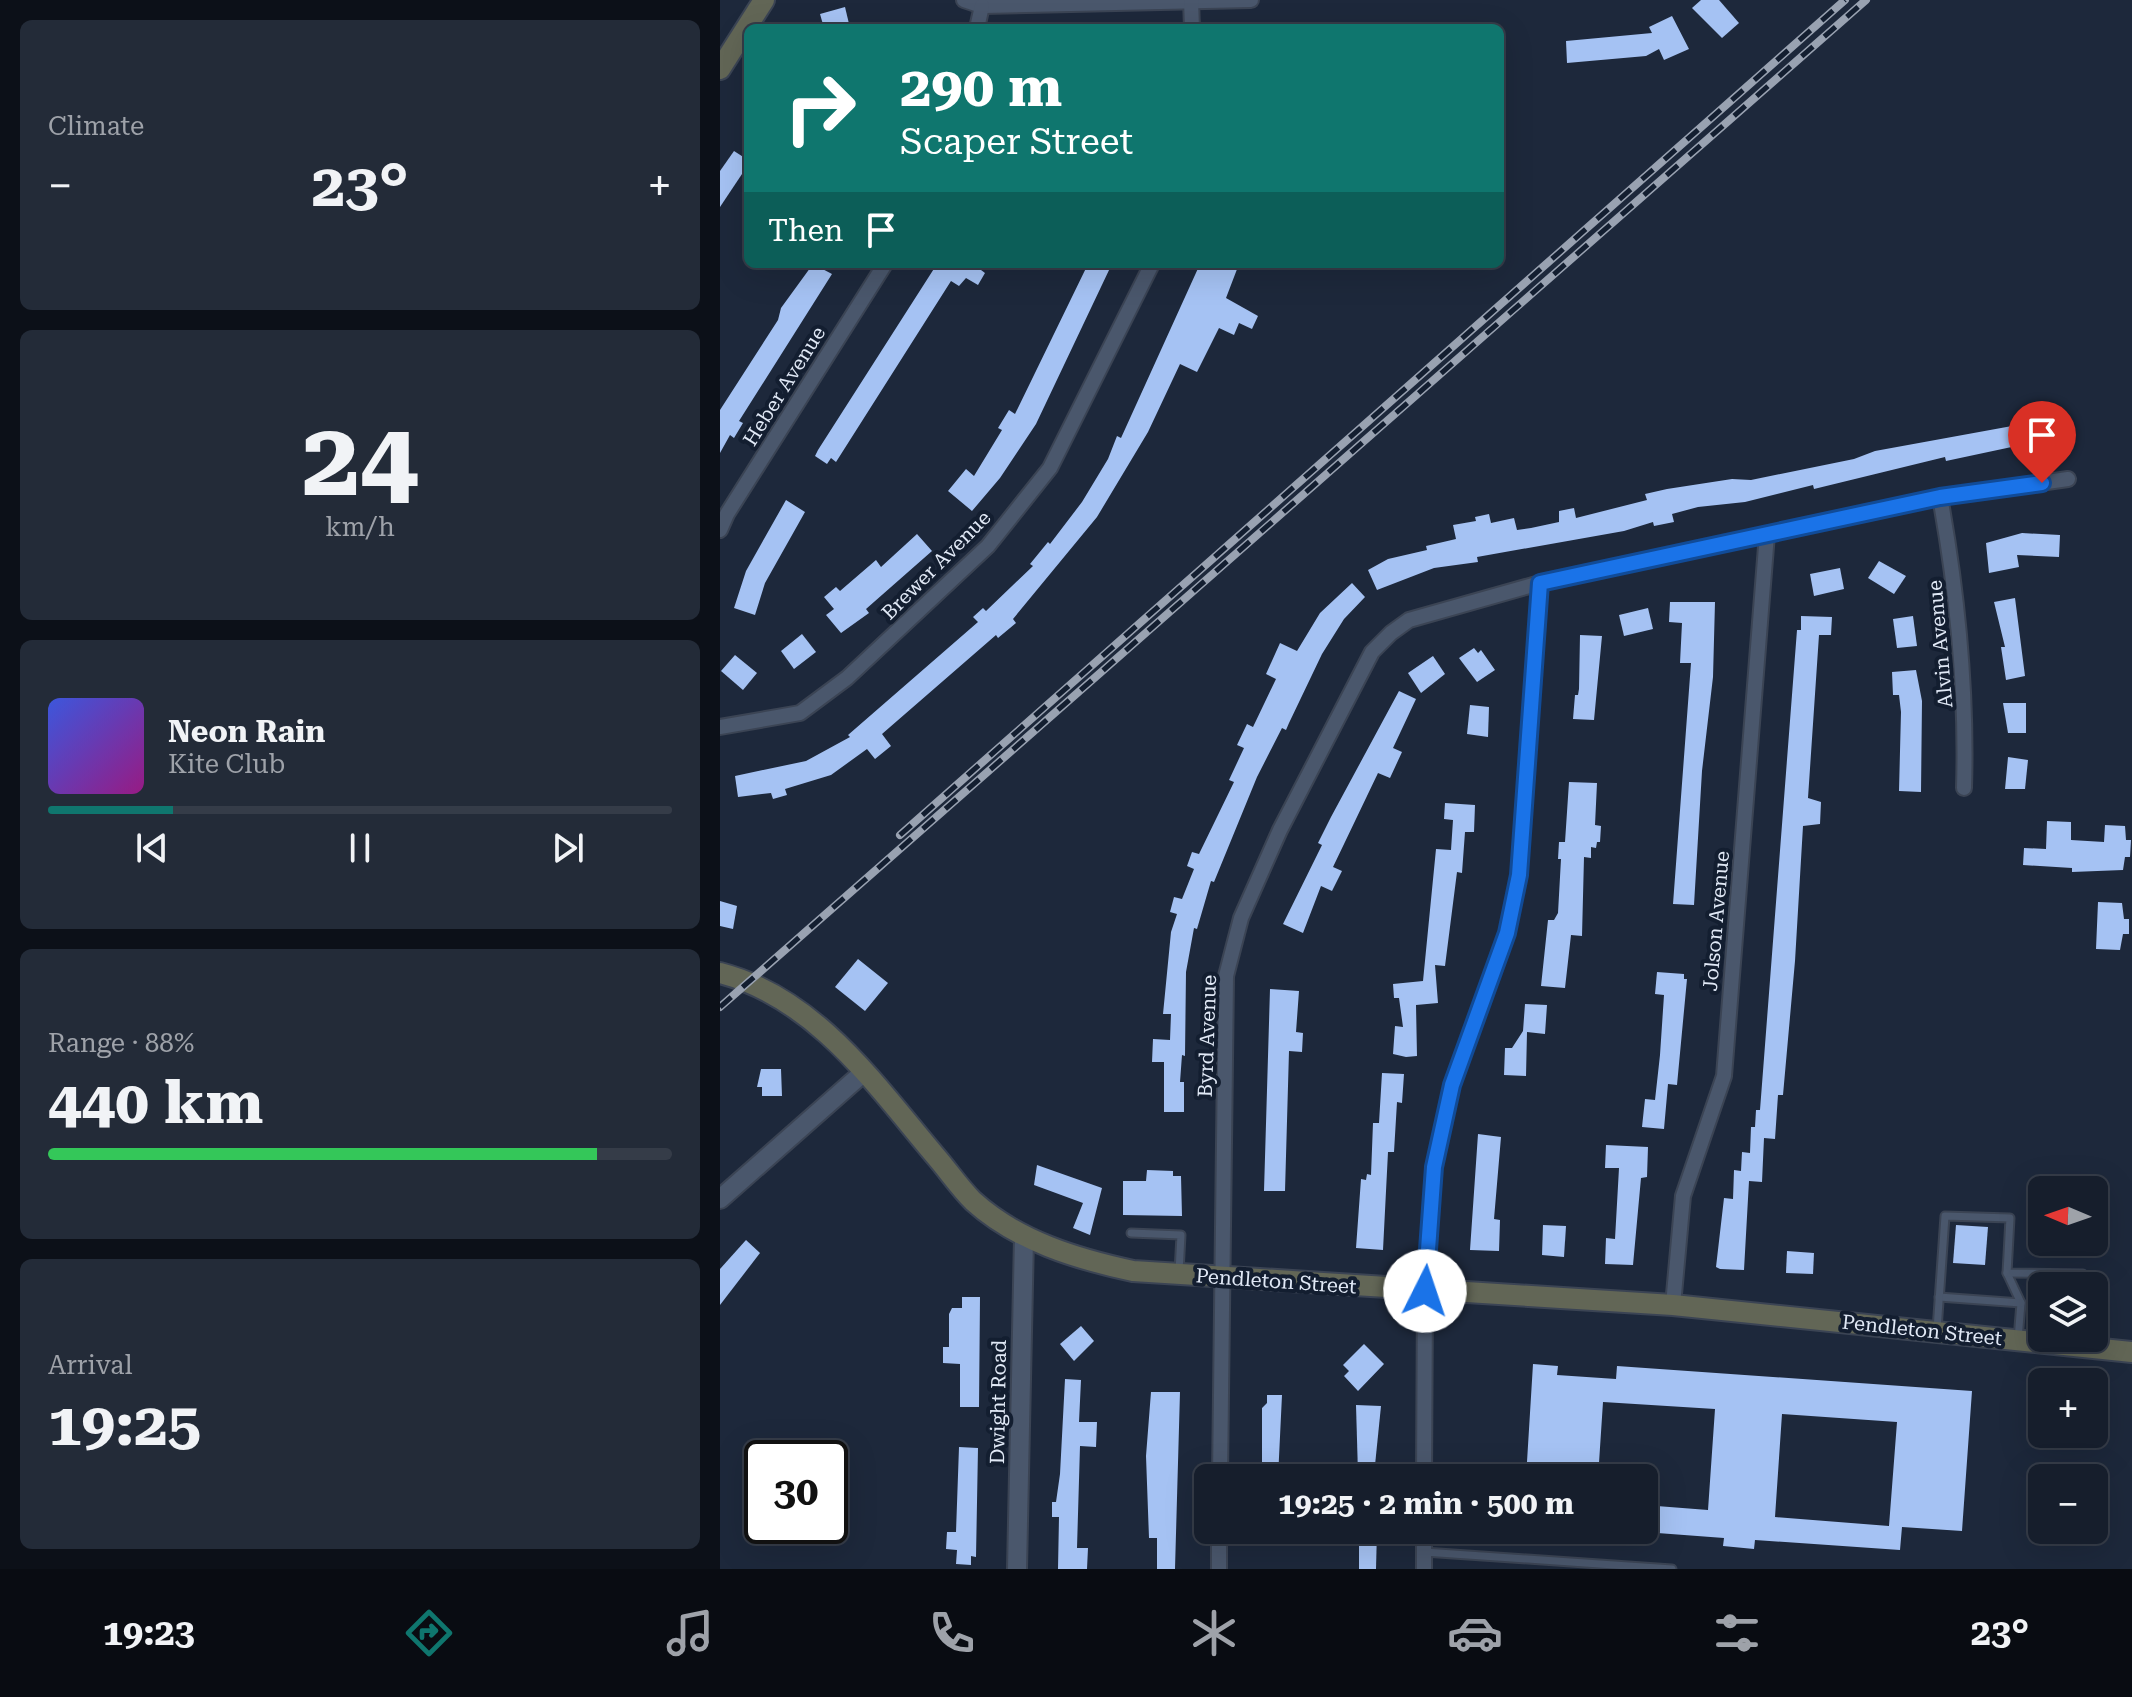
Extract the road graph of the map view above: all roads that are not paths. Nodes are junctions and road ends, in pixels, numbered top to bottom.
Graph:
1 (764, 0) edge
2 (964, 0) edge
3 (1251, 0) edge
4 (1191, 2) edge
5 (982, 6) junction
6 (749, 24) edge
7 (978, 24) edge
8 (1192, 24) edge
9 (744, 31) edge
10 (720, 69) edge
11 (882, 268) edge
12 (1150, 268) edge
13 (2068, 479) dead end
14 (1940, 497) junction
15 (720, 530) edge
16 (1767, 534) junction
17 (1540, 583) junction
18 (720, 727) edge
19 (1964, 788) dead end
20 (720, 973) edge
21 (864, 1072) junction
22 (720, 1199) edge
23 (1131, 1233) dead end
24 (1024, 1237) junction
25 (2007, 1273) junction
26 (2028, 1273) edge
27 (1179, 1274) junction
28 (1222, 1277) junction
29 (1425, 1291) junction
30 (1939, 1297) junction
31 (2021, 1303) junction
32 (1673, 1305) junction
33 (1937, 1332) junction
34 (2018, 1340) junction
35 (2028, 1340) edge
36 (2108, 1348) edge
37 (2132, 1352) edge
38 (1220, 1464) edge
39 (1424, 1464) edge
40 (1219, 1544) edge
41 (1424, 1544) edge
42 (1424, 1552) junction
43 (1017, 1569) edge
44 (1219, 1569) edge
45 (1424, 1569) edge
46 (1672, 1569) edge

1 - 6 main road
2 - 5 street
3 - 4 street
4 - 5 street
4 - 8 street
5 - 7 street
9 - 10 main road
11 - 15 street, Heber Avenue
12 - 18 street, Brewer Avenue
13 - 14 street, Byrd Avenue
14 - 16 street, Byrd Avenue
14 - 19 street, Alvin Avenue
16 - 17 street, Byrd Avenue
16 - 32 street, Jolson Avenue
17 - 28 street, Byrd Avenue
17 - 29 street
20 - 21 main road, Pendleton Street
21 - 22 street
21 - 24 main road, Pendleton Street
23 - 27 lane
24 - 27 main road, Pendleton Street
24 - 43 street, Dwight Road
25 - 26 lane
25 - 30 lane
25 - 31 lane
27 - 28 main road, Pendleton Street
28 - 29 main road, Pendleton Street
28 - 38 street, Byrd Avenue
29 - 32 main road, Pendleton Street
29 - 39 street
30 - 31 lane
30 - 33 lane
31 - 34 lane
32 - 33 main road, Pendleton Street
33 - 34 main road, Pendleton Street
34 - 35 main road, Pendleton Street
36 - 37 main road, Pendleton Street
40 - 44 street
41 - 42 street
42 - 45 street
42 - 46 lane

